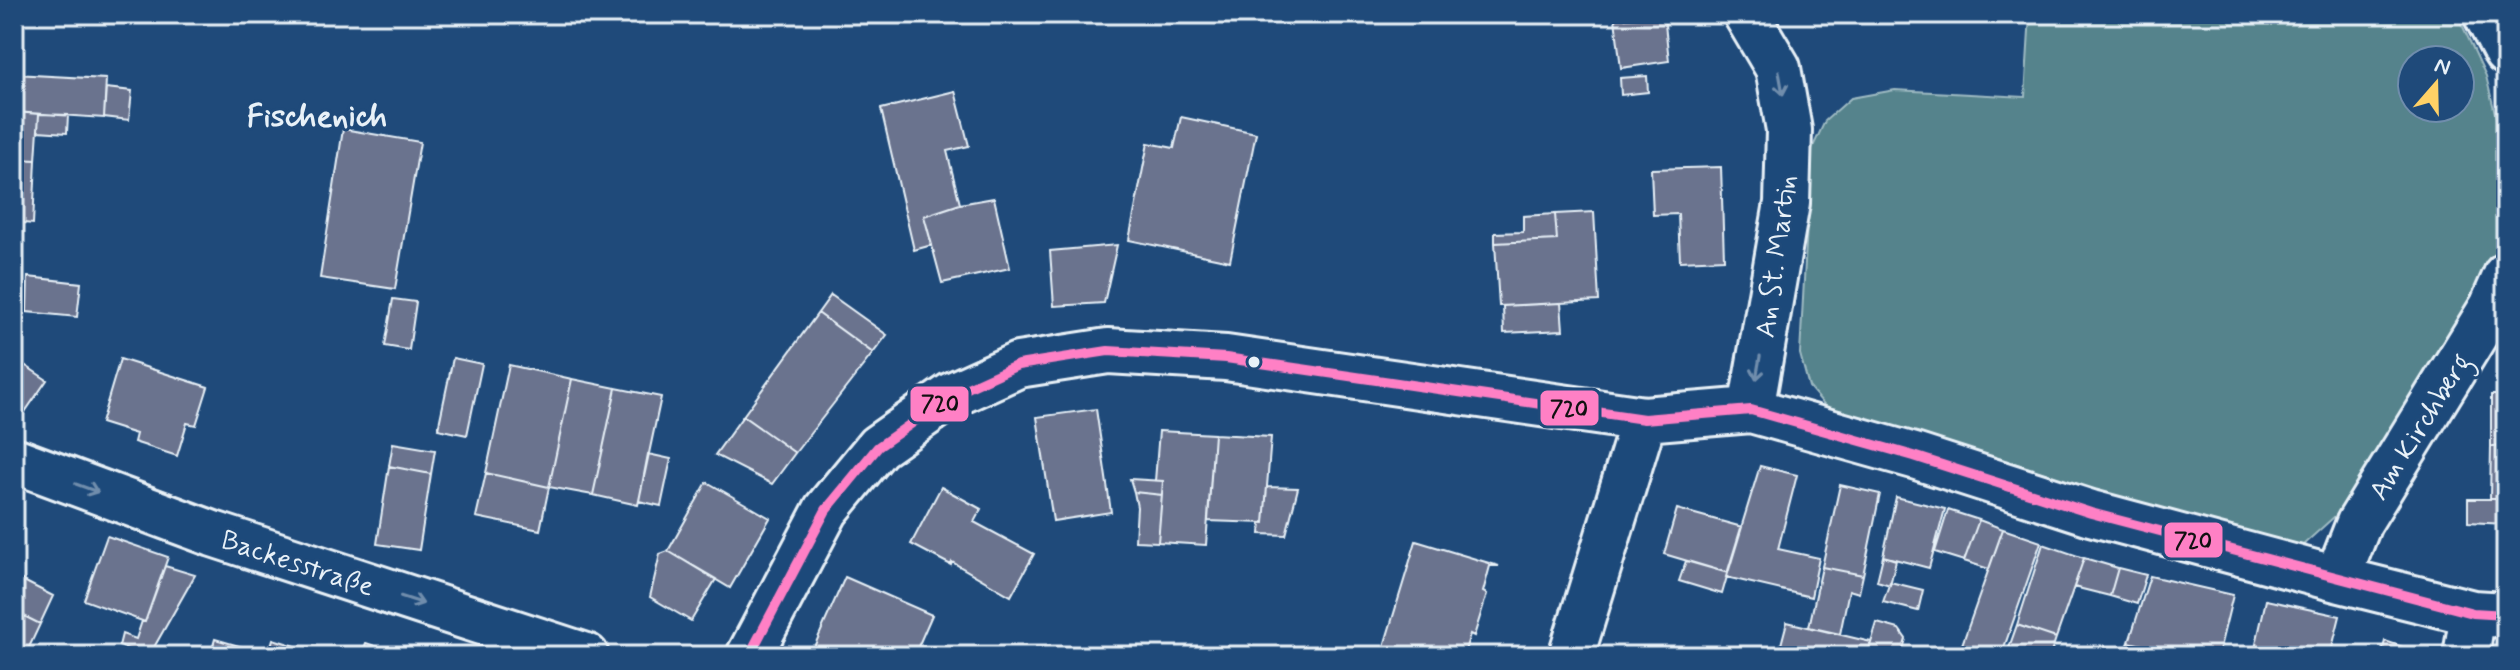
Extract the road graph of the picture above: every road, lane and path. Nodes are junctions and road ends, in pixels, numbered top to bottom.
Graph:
1 (1746, 14) edge
2 (2486, 14) edge
3 (2506, 52) edge
4 (2506, 275) edge
5 (1751, 410) junction
6 (1644, 419) junction
7 (14, 460) edge
8 (2337, 579) junction
9 (2490, 614) edge
10 (586, 656) edge
11 (749, 656) edge
12 (1571, 656) edge
13 (2466, 656) edge

1 -> 5 street, An St. Martin
2 - 3 street
4 - 8 street, Am Kirchberg
5 - 6 street
5 - 8 street
6 - 11 street
6 - 12 street
7 -> 10 street, Backesstraße
8 - 9 street
9 - 13 street

